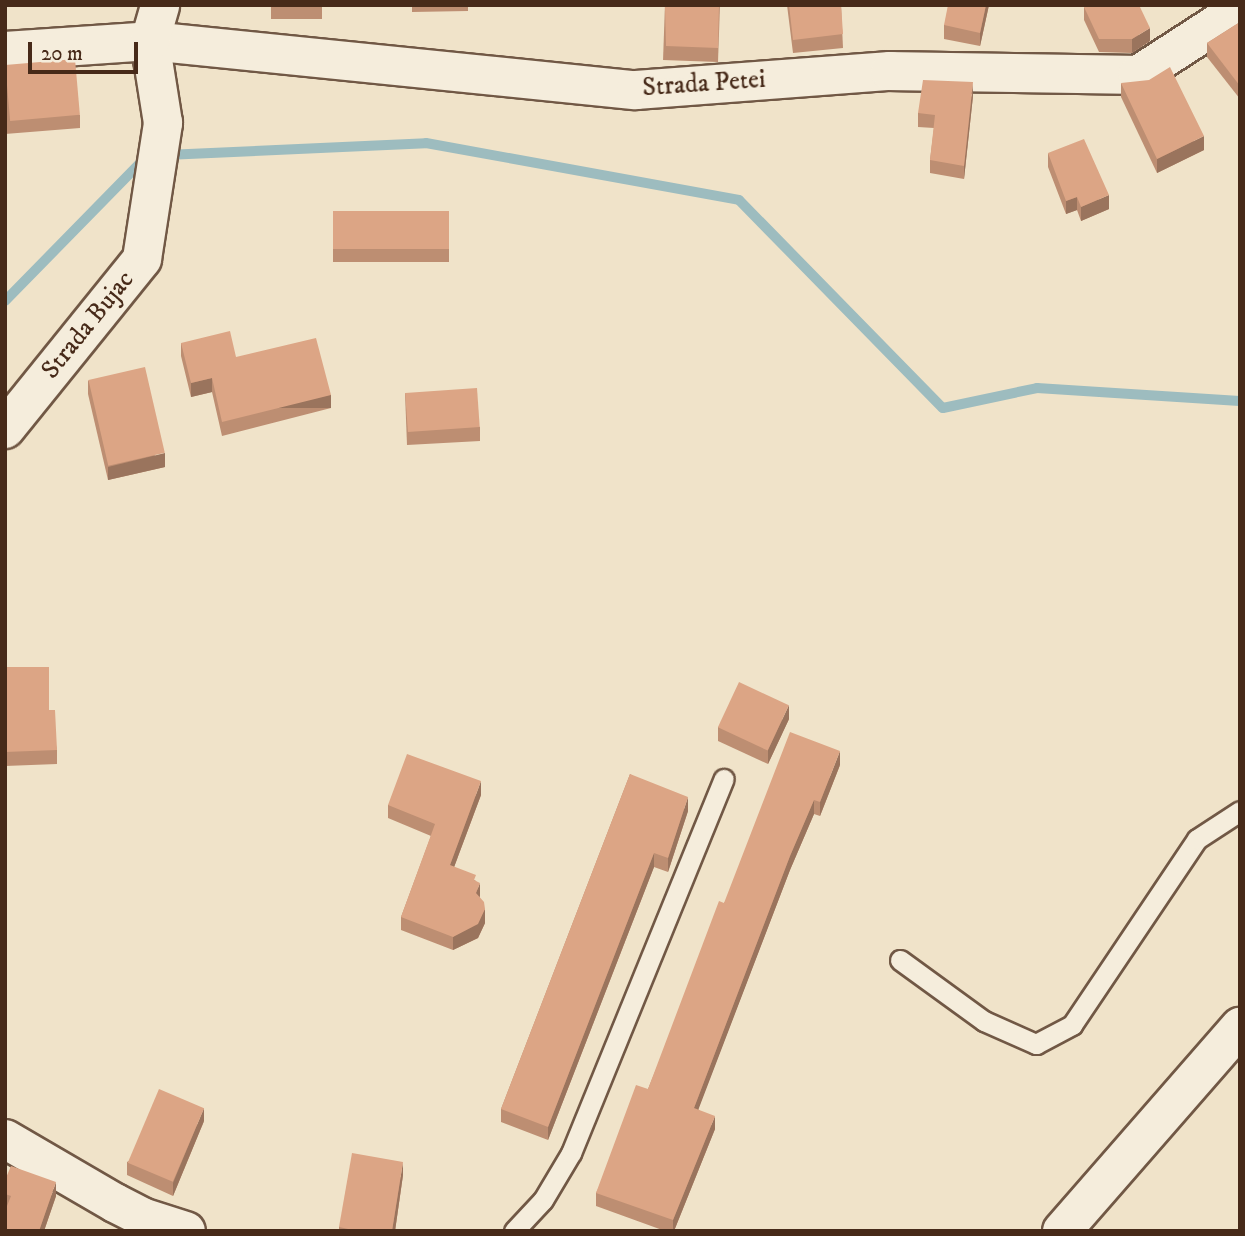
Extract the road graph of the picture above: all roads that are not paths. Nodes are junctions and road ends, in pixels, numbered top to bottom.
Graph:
1 (160, 5) edge
2 (1240, 9) edge
3 (150, 41) junction
4 (5, 51) edge
5 (5, 429) edge
6 (724, 779) dead end
7 (1240, 811) edge
8 (900, 961) dead end
9 (1240, 1027) edge
10 (5, 1139) edge
11 (186, 1231) edge
12 (514, 1231) edge
13 (1062, 1231) edge

1 - 3 street, Strada Bujac
2 - 3 street, Strada Petei
3 - 4 street, Strada Petei
3 - 5 street, Strada Bujac
6 - 12 lane
7 - 8 lane
9 - 13 street
10 - 11 street

